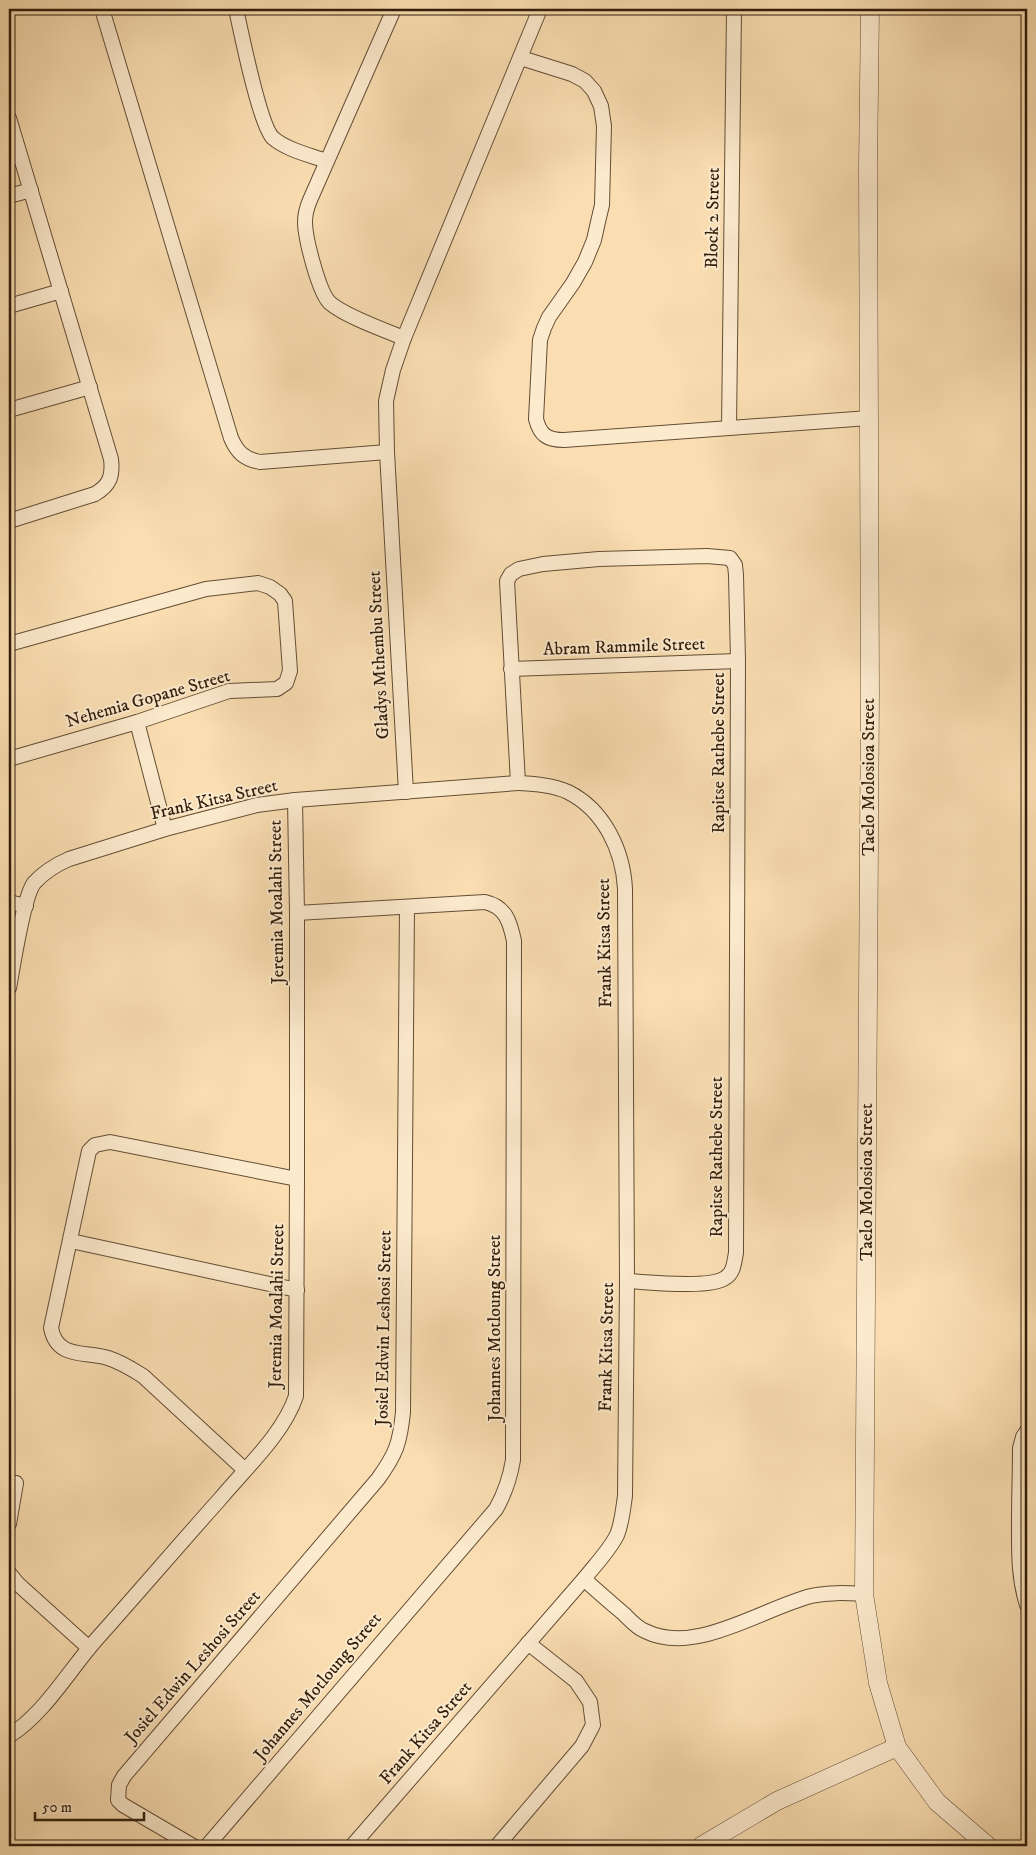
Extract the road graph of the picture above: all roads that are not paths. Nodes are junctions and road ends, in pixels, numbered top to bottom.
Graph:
1 (102, 9) edge
2 (236, 9) edge
3 (394, 9) edge
4 (540, 9) edge
5 (734, 9) edge
6 (870, 9) edge
7 (521, 58) junction
8 (9, 118) edge
9 (326, 161) junction
10 (31, 190) junction
11 (9, 196) edge
12 (61, 291) junction
13 (9, 306) edge
14 (404, 338) junction
15 (90, 387) junction
16 (9, 410) edge
17 (869, 418) junction
18 (729, 428) junction
19 (387, 452) junction
20 (9, 521) edge
21 (9, 644) edge
22 (738, 661) junction
23 (511, 669) junction
24 (137, 722) junction
25 (9, 759) edge
26 (518, 783) junction
27 (406, 792) junction
28 (295, 800) junction
29 (165, 829) junction
30 (9, 902) edge
31 (26, 906) junction
32 (407, 907) junction
33 (297, 913) junction
34 (9, 988) edge
35 (297, 1179) junction
36 (71, 1241) junction
37 (627, 1282) junction
38 (297, 1290) junction
39 (1027, 1431) edge
40 (245, 1470) junction
41 (16, 1483) dead end
42 (9, 1524) edge
43 (1023, 1538) edge
44 (9, 1573) edge
45 (584, 1579) junction
46 (864, 1594) junction
47 (1027, 1605) edge
48 (528, 1643) junction
49 (89, 1648) junction
50 (9, 1736) edge
51 (897, 1747) junction
52 (193, 1846) edge
53 (207, 1846) edge
54 (352, 1846) edge
55 (497, 1846) edge
56 (701, 1846) edge
57 (988, 1846) edge

1 - 19 street
2 - 9 street
3 - 9 street
4 - 7 street, Gladys Mthembu Street
5 - 18 street, Block 2 Street
6 - 17 street, Taelo Molosioa Street
7 - 14 street, Gladys Mthembu Street
7 - 18 street
8 - 10 street
9 - 14 street
10 - 11 street
10 - 12 street
12 - 13 street
12 - 15 street
14 - 19 street, Gladys Mthembu Street
15 - 16 street
15 - 20 street
17 - 18 street
17 - 46 street, Taelo Molosioa Street
19 - 27 street, Gladys Mthembu Street
21 - 24 street, Nehemia Gopane Street
22 - 23 street, Abram Rammile Street
22 - 23 street, Rapitse Rathebe Street
22 - 37 street, Rapitse Rathebe Street
23 - 26 street, Rapitse Rathebe Street
24 - 25 street, Nehemia Gopane Street
24 - 29 street
26 - 27 street, Frank Kitsa Street
26 - 37 street, Frank Kitsa Street
27 - 28 street, Frank Kitsa Street
28 - 29 street, Frank Kitsa Street
28 - 33 street, Jeremia Moalahi Street
29 - 31 street, Frank Kitsa Street
30 - 31 street
31 - 34 street, Frank Kitsa Street
32 - 33 street, Johannes Motloung Street
32 - 52 street, Josiel Edwin Leshosi Street
32 - 53 street, Johannes Motloung Street
33 - 35 street, Jeremia Moalahi Street
35 - 36 street
35 - 38 street, Jeremia Moalahi Street
36 - 38 street
36 - 40 street
37 - 45 street, Frank Kitsa Street
38 - 40 street, Jeremia Moalahi Street
39 - 43 street
40 - 49 street, Jeremia Moalahi Street
41 - 42 street
43 - 47 street
44 - 49 street
45 - 46 street
45 - 48 street, Frank Kitsa Street
46 - 51 street, Taelo Molosioa Street
48 - 54 street, Frank Kitsa Street
48 - 55 street
49 - 50 street, Jeremia Moalahi Street
51 - 56 street
51 - 57 street, Taelo Molosioa Street

